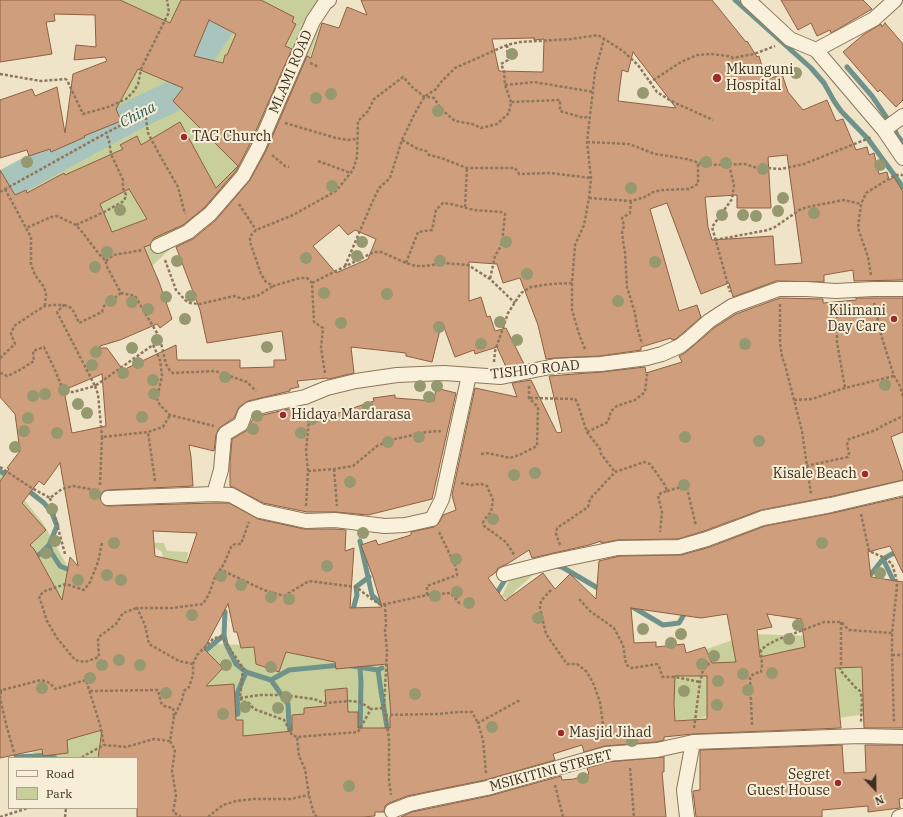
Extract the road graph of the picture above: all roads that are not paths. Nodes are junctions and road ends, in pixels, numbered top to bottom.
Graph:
1 (329, 0) edge
2 (748, 0) edge
3 (895, 0) edge
4 (816, 50) junction
5 (903, 116) edge
6 (884, 131) junction
7 (903, 158) edge
8 (158, 246) road end
9 (903, 289) edge
10 (469, 375) junction
11 (903, 488) edge
12 (214, 494) junction
13 (108, 498) dead end
14 (504, 574) dead end
15 (899, 737) edge
16 (693, 742) junction
17 (392, 811) road end
18 (903, 816) edge
19 (687, 817) edge
20 (899, 817) edge

1 - 8 street, MLAMI ROAD
2 - 4 street
3 - 4 street
4 - 6 street
5 - 6 street
6 - 7 street
9 - 10 street, TISHIO ROAD
10 - 12 street, TISHIO ROAD
10 - 12 street
11 - 14 street
12 - 13 street
15 - 16 street, MSIKITINI STREET
16 - 17 street, MSIKITINI STREET
16 - 19 street
18 - 20 street

